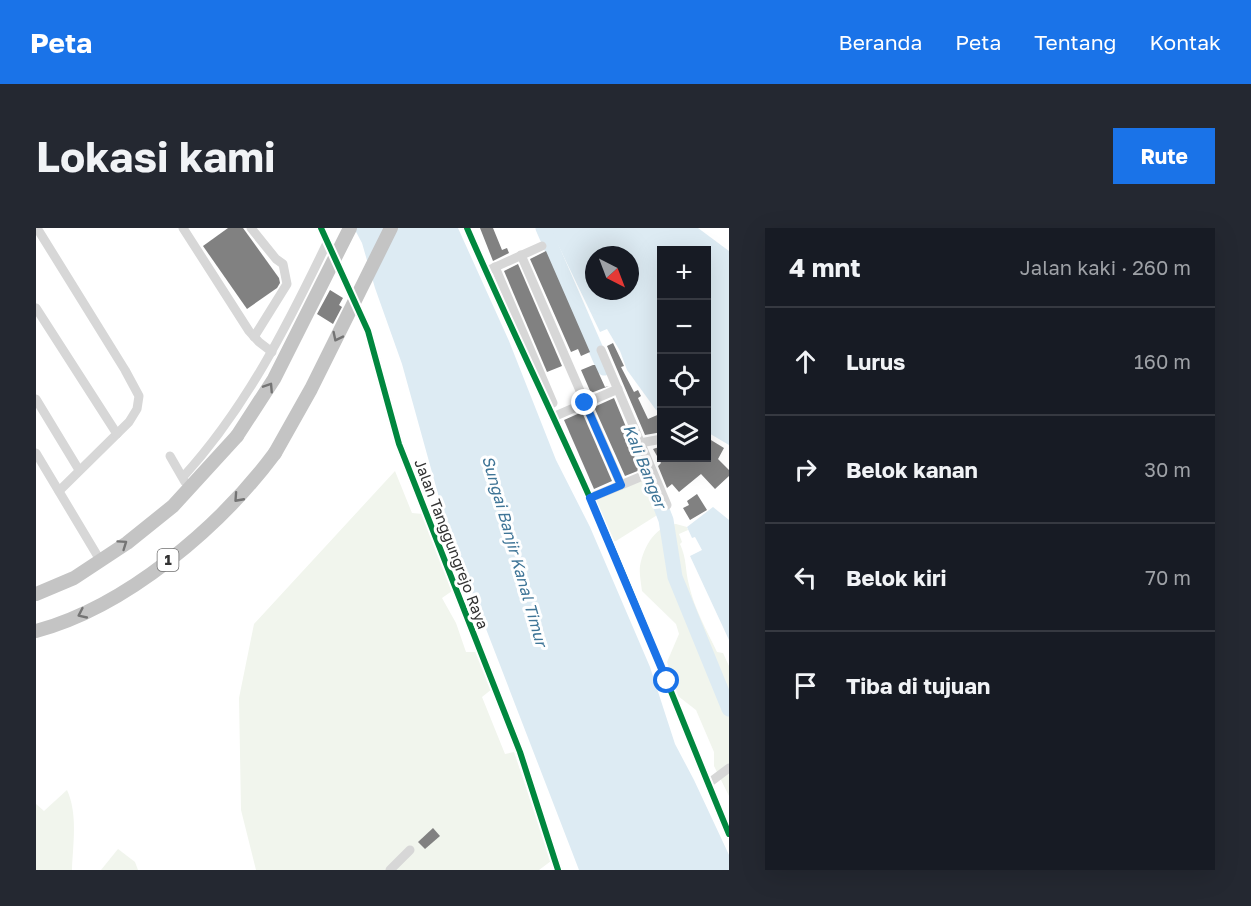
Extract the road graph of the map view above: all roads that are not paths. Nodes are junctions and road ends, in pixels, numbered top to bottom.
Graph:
1 (183, 228) edge
2 (251, 228) edge
3 (321, 228) edge
4 (350, 228) edge
5 (391, 228) edge
6 (467, 228) edge
7 (37, 232) edge
8 (327, 243) junction
9 (542, 246) dead end
10 (520, 255) junction
11 (491, 269) junction
12 (36, 308) edge
13 (254, 337) junction
14 (601, 350) dead end
15 (272, 352) junction
16 (618, 389) junction
17 (36, 399) edge
18 (585, 403) junction
19 (555, 416) junction
20 (117, 434) junction
21 (657, 441) edge
22 (640, 443) junction
23 (36, 453) edge
24 (170, 456) dead end
25 (79, 470) junction
26 (652, 472) junction
27 (186, 483) junction
28 (621, 485) junction
29 (59, 491) junction
30 (592, 497) junction
31 (667, 505) dead end
32 (100, 560) junction
33 (36, 594) edge
34 (36, 631) edge
35 (729, 768) edge
36 (709, 783) junction
37 (729, 834) edge
38 (410, 850) dead end
39 (554, 869) edge
40 (390, 870) edge

1 - 13 street
2 - 13 street
3 - 8 street, Jalan Tanggungrejo Raya
27 -> 4 highway, bridge
5 -> 34 highway, 1, bridge
6 - 11 street
7 - 20 street
8 - 15 street
8 - 39 street, Jalan Tanggungrejo Raya
9 - 10 street
10 - 11 street
10 - 18 street
11 - 19 street
12 - 20 street
13 - 15 street
14 - 16 street
15 - 27 street
16 - 18 street
16 - 22 street
17 - 25 street
18 - 19 street
18 - 28 street
19 - 30 street
20 - 25 street
21 - 22 street
22 - 26 street
23 - 29 street
24 - 27 street
25 - 29 street
26 - 28 street
26 - 31 street
32 -> 27 highway
28 - 30 street
29 - 32 street
30 - 36 street
32 - 33 highway
35 - 36 street
36 - 37 street
38 - 40 street

